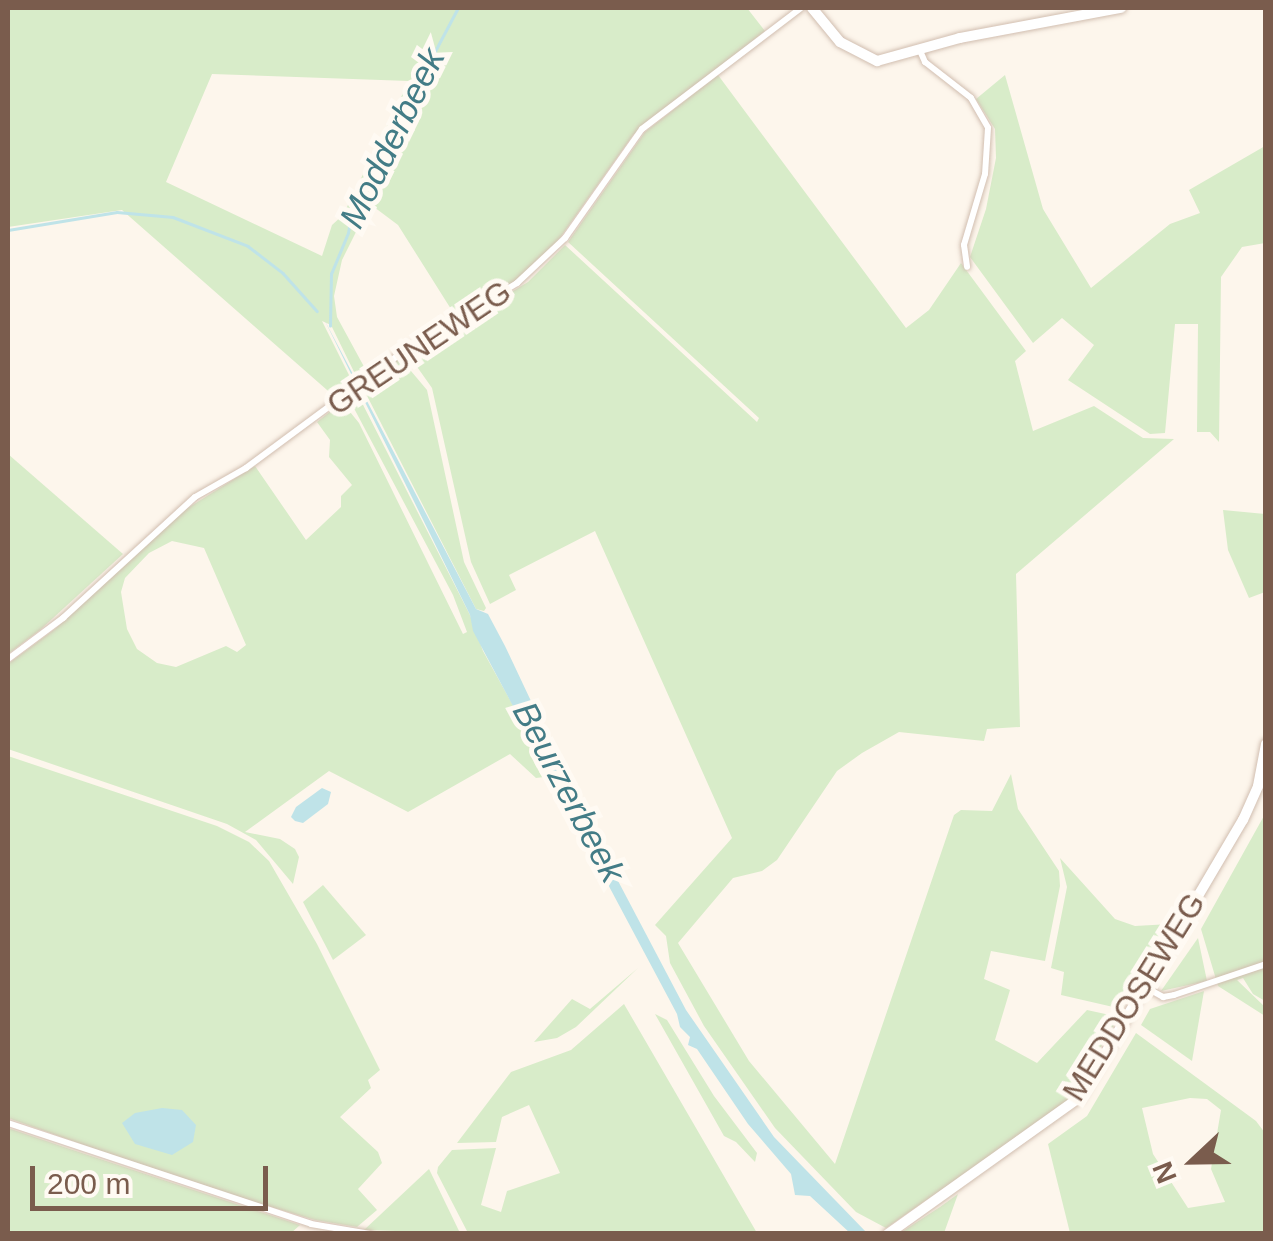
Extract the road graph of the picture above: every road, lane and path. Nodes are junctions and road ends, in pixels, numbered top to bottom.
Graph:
1 (802, 8) edge
2 (812, 8) edge
3 (1121, 8) edge
4 (921, 52) junction
5 (967, 267) dead end
6 (8, 659) edge
7 (1266, 744) edge
8 (1266, 964) edge
9 (1145, 987) junction
10 (8, 1123) edge
11 (370, 1234) edge
12 (888, 1234) edge

1 - 6 street, GREUNEWEG
2 - 4 street
3 - 4 street
4 - 5 street
7 - 9 street, MEDDOSEWEG
8 - 9 street
9 - 12 street, MEDDOSEWEG
10 - 11 street

